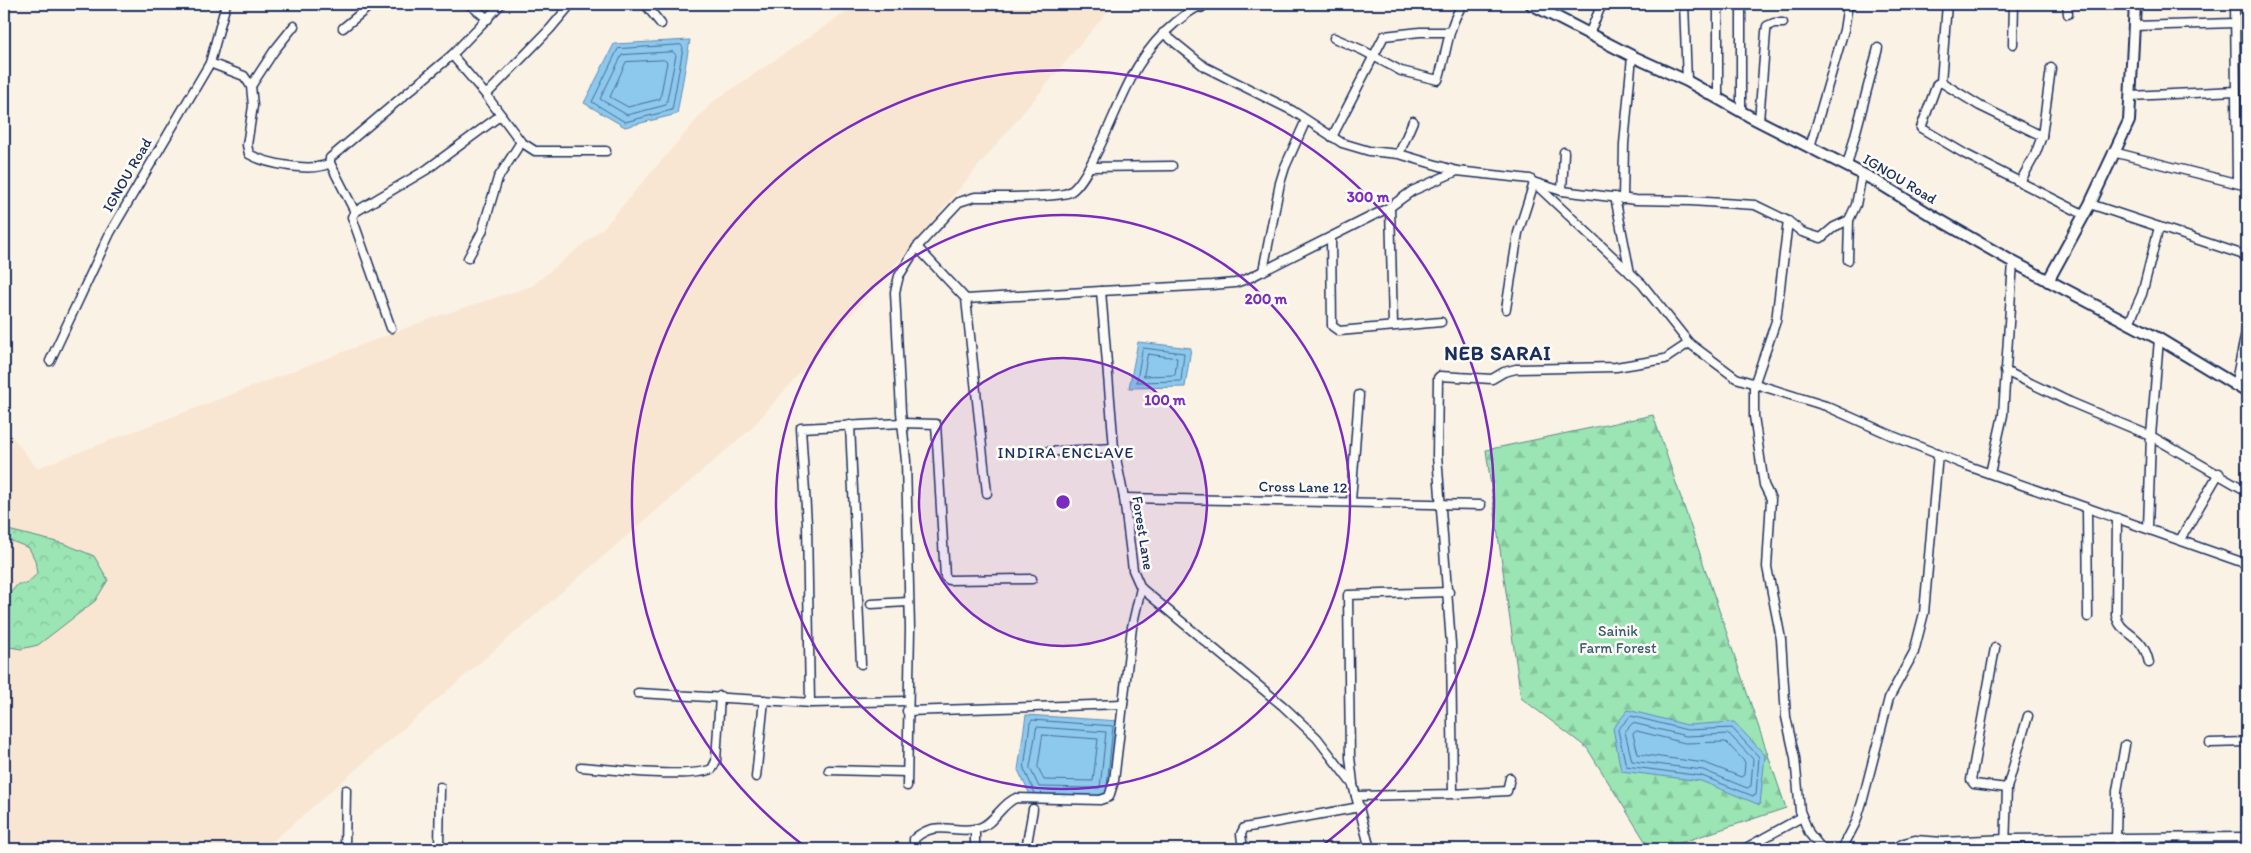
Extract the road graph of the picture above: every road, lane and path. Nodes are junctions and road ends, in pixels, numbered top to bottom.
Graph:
1 (226, 4) edge
2 (372, 4) edge
3 (469, 4) edge
4 (501, 4) edge
5 (572, 4) edge
6 (645, 4) edge
7 (1200, 4) edge
8 (1464, 4) edge
9 (1531, 4) edge
10 (1602, 4) edge
11 (1684, 4) edge
12 (1718, 4) edge
13 (1741, 4) edge
14 (1848, 4) edge
15 (1947, 4) edge
16 (2014, 4) edge
17 (2067, 4) edge
18 (2135, 4) edge
19 (2234, 4) edge
20 (2068, 14) dead end
21 (488, 19) junction
22 (1783, 22) dead end
23 (2235, 23) junction
24 (661, 24) dead end
25 (294, 26) dead end
26 (2134, 26) junction
27 (343, 28) dead end
28 (1449, 32) junction
29 (1163, 33) junction
30 (1589, 34) junction
31 (1334, 38) dead end
32 (2013, 44) dead end
33 (1878, 48) dead end
34 (452, 56) junction
35 (1374, 56) junction
36 (1632, 56) junction
37 (210, 63) junction
38 (2051, 68) dead end
39 (1686, 81) junction
40 (1941, 82) junction
41 (251, 86) junction
42 (2236, 91) junction
43 (486, 95) junction
44 (2130, 96) junction
45 (1718, 98) junction
46 (1741, 112) junction
47 (501, 115) junction
48 (1306, 120) junction
49 (1759, 121) junction
50 (1413, 122) dead end
51 (1332, 136) junction
52 (2042, 136) junction
53 (522, 142) junction
54 (1810, 147) junction
55 (606, 151) dead end
56 (1564, 152) dead end
57 (2113, 152) junction
58 (1399, 154) junction
59 (330, 163) junction
60 (1172, 166) dead end
61 (1847, 166) junction
62 (1090, 167) junction
63 (1457, 171) junction
64 (1862, 174) junction
65 (2020, 182) junction
66 (2237, 182) junction
67 (1534, 183) junction
68 (2247, 186) edge
69 (1562, 191) junction
70 (1619, 198) junction
71 (2090, 204) junction
72 (1390, 207) junction
73 (355, 212) junction
74 (2083, 214) junction
75 (1849, 220) junction
76 (1788, 221) junction
77 (2158, 227) junction
78 (1331, 238) junction
79 (916, 248) junction
80 (2247, 256) edge
81 (468, 258) dead end
82 (1848, 260) dead end
83 (2013, 262) junction
84 (1263, 272) junction
85 (1630, 273) junction
86 (2048, 281) junction
87 (1100, 291) junction
88 (966, 299) junction
89 (1506, 309) dead end
90 (1441, 322) dead end
91 (2129, 323) junction
92 (1392, 325) junction
93 (2247, 327) edge
94 (391, 328) dead end
95 (2159, 339) junction
96 (1689, 343) junction
97 (50, 361) dead end
98 (2005, 371) junction
99 (1754, 385) junction
100 (2235, 386) junction
101 (2247, 392) edge
102 (1359, 395) dead end
103 (902, 423) junction
104 (850, 425) junction
105 (2151, 436) junction
106 (1114, 448) junction
107 (1026, 453) dead end
108 (1938, 454) junction
109 (1991, 469) dead end
110 (2219, 474) junction
111 (2247, 491) edge
112 (988, 493) dead end
113 (1124, 498) junction
114 (1351, 501) junction
115 (1441, 504) junction
116 (1481, 505) dead end
117 (2087, 508) junction
118 (2117, 518) junction
119 (2148, 528) junction
120 (2180, 540) junction
121 (2247, 555) edge
122 (2245, 563) edge
123 (1032, 579) dead end
124 (1141, 588) junction
125 (1449, 592) junction
126 (908, 602) junction
127 (871, 604) dead end
128 (2088, 617) dead end
129 (1995, 648) dead end
130 (2149, 663) dead end
131 (861, 664) dead end
132 (638, 693) dead end
133 (720, 696) junction
134 (764, 700) junction
135 (907, 701) junction
136 (810, 703) junction
137 (1123, 704) junction
138 (907, 712) junction
139 (2028, 716) dead end
140 (2247, 742) edge
141 (2210, 743) dead end
142 (2125, 745) dead end
143 (581, 768) dead end
144 (829, 770) dead end
145 (906, 772) junction
146 (756, 777) dead end
147 (1510, 778) dead end
148 (1353, 785) junction
149 (907, 786) dead end
150 (440, 787) dead end
151 (2008, 788) junction
152 (346, 790) dead end
153 (1453, 794) junction
154 (1356, 796) junction
155 (1360, 807) junction
156 (1033, 809) dead end
157 (1802, 817) junction
158 (975, 829) junction
159 (2247, 837) edge
160 (2006, 839) junction
161 (2116, 839) junction
162 (345, 849) edge
163 (439, 849) edge
164 (914, 849) edge
165 (975, 849) edge
166 (1026, 849) edge
167 (1244, 849) edge
168 (1370, 849) edge
169 (1744, 849) edge
170 (1822, 849) edge
171 (1842, 849) edge
172 (1894, 849) edge
173 (2005, 849) edge

1 - 37 street, IGNOU Road
2 - 27 street
3 - 21 street
4 - 21 street
5 - 43 street
6 - 24 street
7 - 29 street
8 - 28 street
9 - 30 street, IGNOU Road
10 - 30 street
11 - 39 street
12 - 45 street
13 - 46 street
14 - 54 street
15 - 40 street
16 - 32 street
17 - 20 street
18 - 26 street
19 - 23 street
21 - 34 street
22 - 49 street
23 - 26 street
23 - 42 street
25 - 41 street
26 - 44 street
28 - 35 street
28 - 35 street
29 - 48 street
29 - 62 street
30 - 36 street, IGNOU Road
31 - 35 street
33 - 61 street
34 - 43 street
34 - 59 street
35 - 51 street
36 - 39 street, IGNOU Road
36 - 70 street
37 - 41 street
37 - 97 street, IGNOU Road
38 - 52 street
39 - 45 street, IGNOU Road
40 - 52 street
40 - 65 street
41 - 59 street
42 - 44 street
42 - 66 street
43 - 47 street
44 - 57 street
45 - 46 street, IGNOU Road
46 - 49 street, IGNOU Road
47 - 53 street
47 - 73 street
48 - 51 street
48 - 84 street
49 - 54 street, IGNOU Road
50 - 58 street
51 - 58 street
52 - 65 street
53 - 55 street
53 - 81 street
54 - 61 street, IGNOU Road
56 - 69 street
57 - 66 street
57 - 71 street
58 - 63 street
59 - 73 street
60 - 62 street
61 - 64 street, IGNOU Road
62 - 79 street
63 - 67 street
63 - 72 street
64 - 75 street
64 - 83 street, IGNOU Road
65 - 74 street
66 - 68 street
67 - 69 street
67 - 85 street
67 - 89 street
69 - 70 street
70 - 76 street
70 - 85 street
71 - 74 street
71 - 77 street
72 - 78 street
72 - 92 street
73 - 94 street
74 - 86 street
75 - 76 street
75 - 82 street
76 - 99 street
77 - 80 street
77 - 91 street
78 - 84 street
78 - 92 street
79 - 88 street
79 - 103 street
83 - 86 street, IGNOU Road
83 - 98 street
84 - 87 street
85 - 96 street
86 - 91 street, IGNOU Road
87 - 88 street
87 - 106 street, Forest Lane
88 - 112 street
90 - 92 street
91 - 95 street, IGNOU Road
93 - 100 street
95 - 100 street, IGNOU Road
95 - 105 street
96 - 99 street
96 - 115 street
98 - 105 street
98 - 109 street
99 - 108 street
99 - 157 street
100 - 101 street, IGNOU Road
102 - 114 street
103 - 104 street
103 - 123 street
103 - 126 street
104 - 131 street
104 - 136 street
105 - 110 street
105 - 119 street
106 - 107 street
106 - 113 street, Forest Lane
108 - 117 street
108 - 171 street
110 - 111 street
110 - 120 street
113 - 114 street, Cross Lane 12
113 - 124 street, Forest Lane
114 - 115 street, Cross Lane 12
115 - 116 street, Cross Lane 12
115 - 125 street
117 - 118 street
117 - 128 street
118 - 119 street
118 - 130 street
119 - 120 street
120 - 122 street
121 - 122 street
124 - 137 street
124 - 148 street, Forest Lane
125 - 148 street
125 - 153 street
126 - 127 street
126 - 135 street
129 - 151 street
132 - 133 street
133 - 134 street
133 - 143 street
134 - 136 street
134 - 146 street
135 - 136 street
135 - 138 street
137 - 138 street
137 - 158 street
138 - 145 street
139 - 151 street
140 - 141 street
142 - 161 street
144 - 145 street
145 - 149 street
147 - 153 street
148 - 154 street, Forest Lane
150 - 163 street
151 - 160 street
152 - 162 street
153 - 154 street
154 - 155 street, Forest Lane
155 - 167 street
155 - 168 street, Forest Lane
156 - 166 street
157 - 169 street
157 - 170 street
158 - 164 street
158 - 165 street
159 - 161 street
160 - 161 street
160 - 172 street
160 - 173 street

